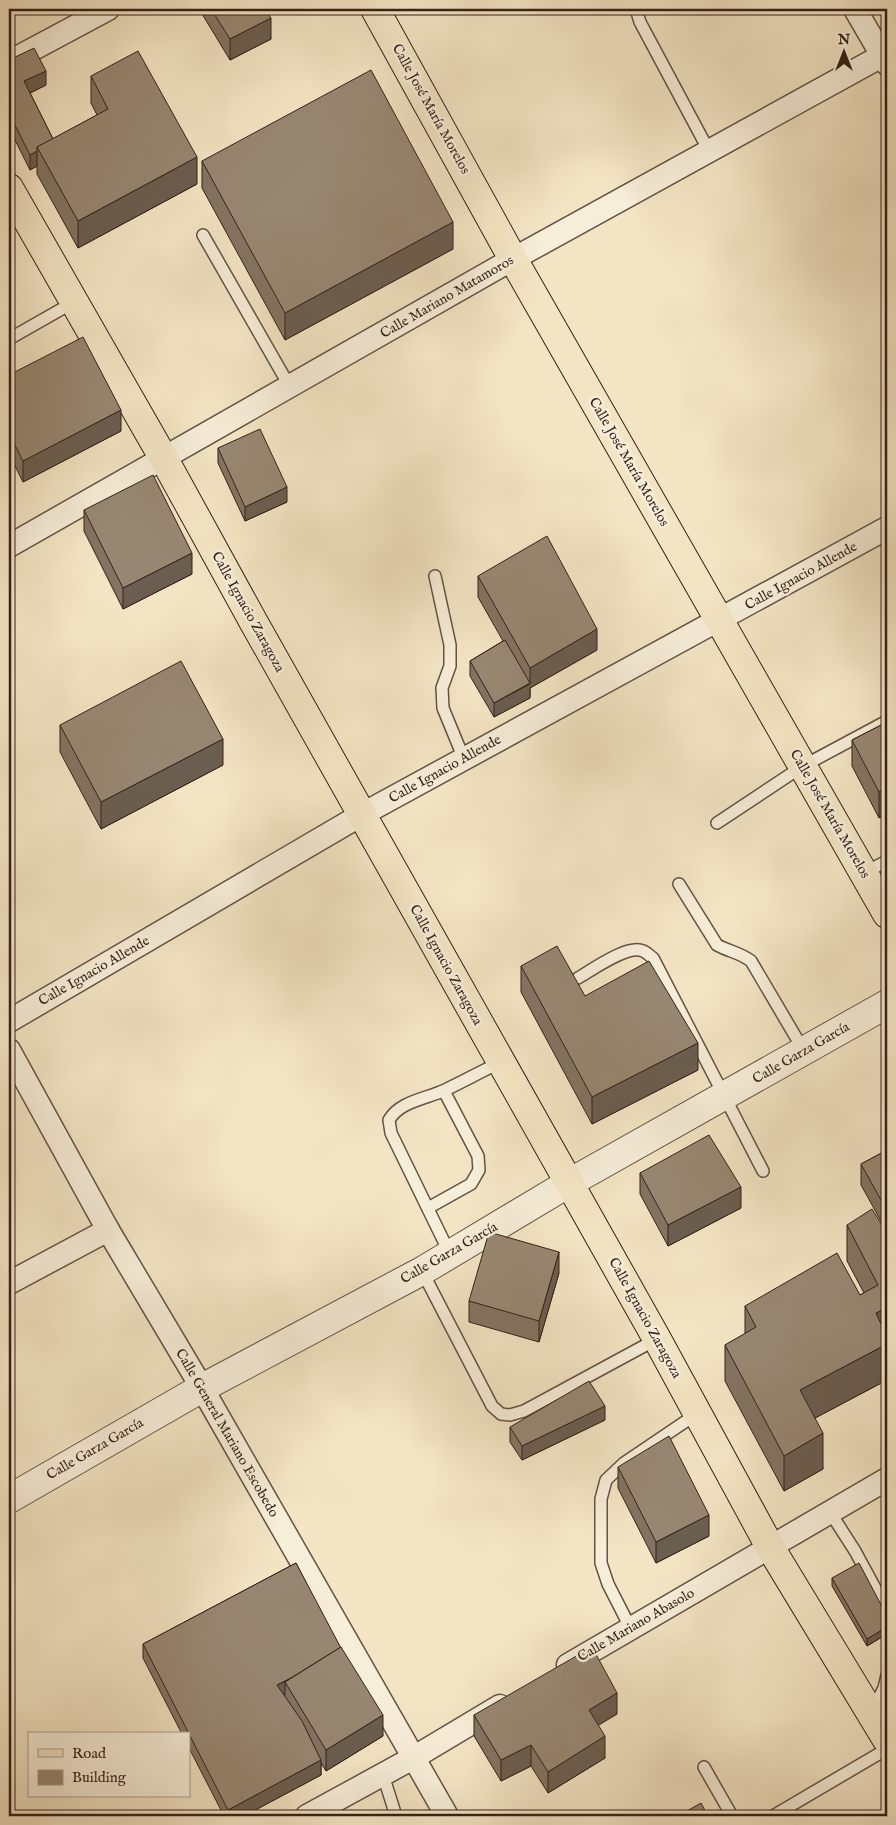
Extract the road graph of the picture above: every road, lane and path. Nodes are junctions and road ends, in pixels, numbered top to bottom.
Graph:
1 (108, 9) edge
2 (375, 9) edge
3 (636, 9) edge
4 (855, 9) edge
5 (886, 58) edge
6 (9, 62) edge
7 (710, 151) junction
8 (9, 188) edge
9 (203, 235) dead end
10 (513, 259) junction
11 (74, 302) junction
12 (9, 339) edge
13 (290, 387) junction
14 (164, 459) junction
15 (887, 528) edge
16 (9, 546) edge
17 (435, 576) dead end
18 (720, 620) junction
19 (887, 721) edge
20 (464, 759) junction
21 (802, 766) junction
22 (361, 815) junction
23 (717, 823) dead end
24 (875, 867) edge
25 (679, 884) dead end
26 (887, 914) edge
27 (578, 978) dead end
28 (887, 1004) edge
29 (9, 1021) edge
30 (9, 1050) edge
31 (804, 1050) junction
32 (501, 1062) junction
33 (444, 1090) junction
34 (724, 1096) junction
35 (762, 1171) dead end
36 (569, 1183) junction
37 (428, 1208) junction
38 (108, 1230) junction
39 (450, 1254) junction
40 (422, 1270) junction
41 (9, 1283) edge
42 (657, 1339) junction
43 (202, 1388) junction
44 (698, 1413) junction
45 (887, 1479) edge
46 (9, 1499) edge
47 (830, 1512) junction
48 (770, 1547) junction
49 (887, 1610) edge
50 (630, 1627) junction
51 (887, 1675) edge
52 (547, 1678) edge
53 (513, 1698) edge
54 (882, 1730) edge
55 (413, 1758) junction
56 (704, 1767) dead end
57 (383, 1775) junction
58 (308, 1816) edge
59 (396, 1816) edge
60 (447, 1816) edge
61 (732, 1816) edge
62 (773, 1816) edge

1 - 6 street
2 - 10 main road, Calle José María Morelos
3 - 7 lane
4 - 5 street
5 - 7 street, Calle Mariano Matamoros
7 - 10 street, Calle Mariano Matamoros
8 - 11 main road, Calle Ignacio Zaragoza
9 - 13 lane
10 - 13 street, Calle Mariano Matamoros
10 - 18 main road, Calle José María Morelos
11 - 12 lane
11 - 14 main road, Calle Ignacio Zaragoza
13 - 14 street, Calle Mariano Matamoros
14 - 16 street, Calle Mariano Matamoros
14 - 22 main road, Calle Ignacio Zaragoza
15 - 18 street, Calle Ignacio Allende
17 - 20 lane
18 - 20 street, Calle Ignacio Allende
18 - 21 main road, Calle José María Morelos
19 - 21 lane
20 - 22 street, Calle Ignacio Allende
21 - 23 lane
21 - 24 main road, Calle José María Morelos
22 - 29 street, Calle Ignacio Allende
22 - 32 main road, Calle Ignacio Zaragoza
24 - 26 main road, Calle José María Morelos
25 - 31 lane
27 - 34 lane
28 - 31 street, Calle Garza García
30 - 38 street, Calle General Mariano Escobedo
31 - 34 street, Calle Garza García
32 - 33 lane
32 - 36 main road, Calle Ignacio Zaragoza
33 - 37 lane
33 - 37 lane
34 - 35 lane
34 - 36 street, Calle Garza García
36 - 39 street, Calle Garza García
36 - 42 main road, Calle Ignacio Zaragoza
37 - 39 lane
38 - 41 street
38 - 43 street, Calle General Mariano Escobedo
39 - 40 street, Calle Garza García
40 - 42 lane
40 - 43 street, Calle Garza García
42 - 44 main road, Calle Ignacio Zaragoza
43 - 46 street, Calle Garza García
43 - 55 street, Calle General Mariano Escobedo
44 - 48 main road, Calle Ignacio Zaragoza
44 - 50 lane
45 - 47 street, Calle Mariano Abasolo
47 - 48 street, Calle Mariano Abasolo
47 - 49 lane
48 - 50 street, Calle Mariano Abasolo
48 - 54 main road, Calle Ignacio Zaragoza
50 - 52 street, Calle Mariano Abasolo
51 - 54 lane
53 - 55 street
54 - 62 lane
55 - 57 street
55 - 60 street, Calle General Mariano Escobedo
56 - 61 lane
57 - 58 street
57 - 59 lane

